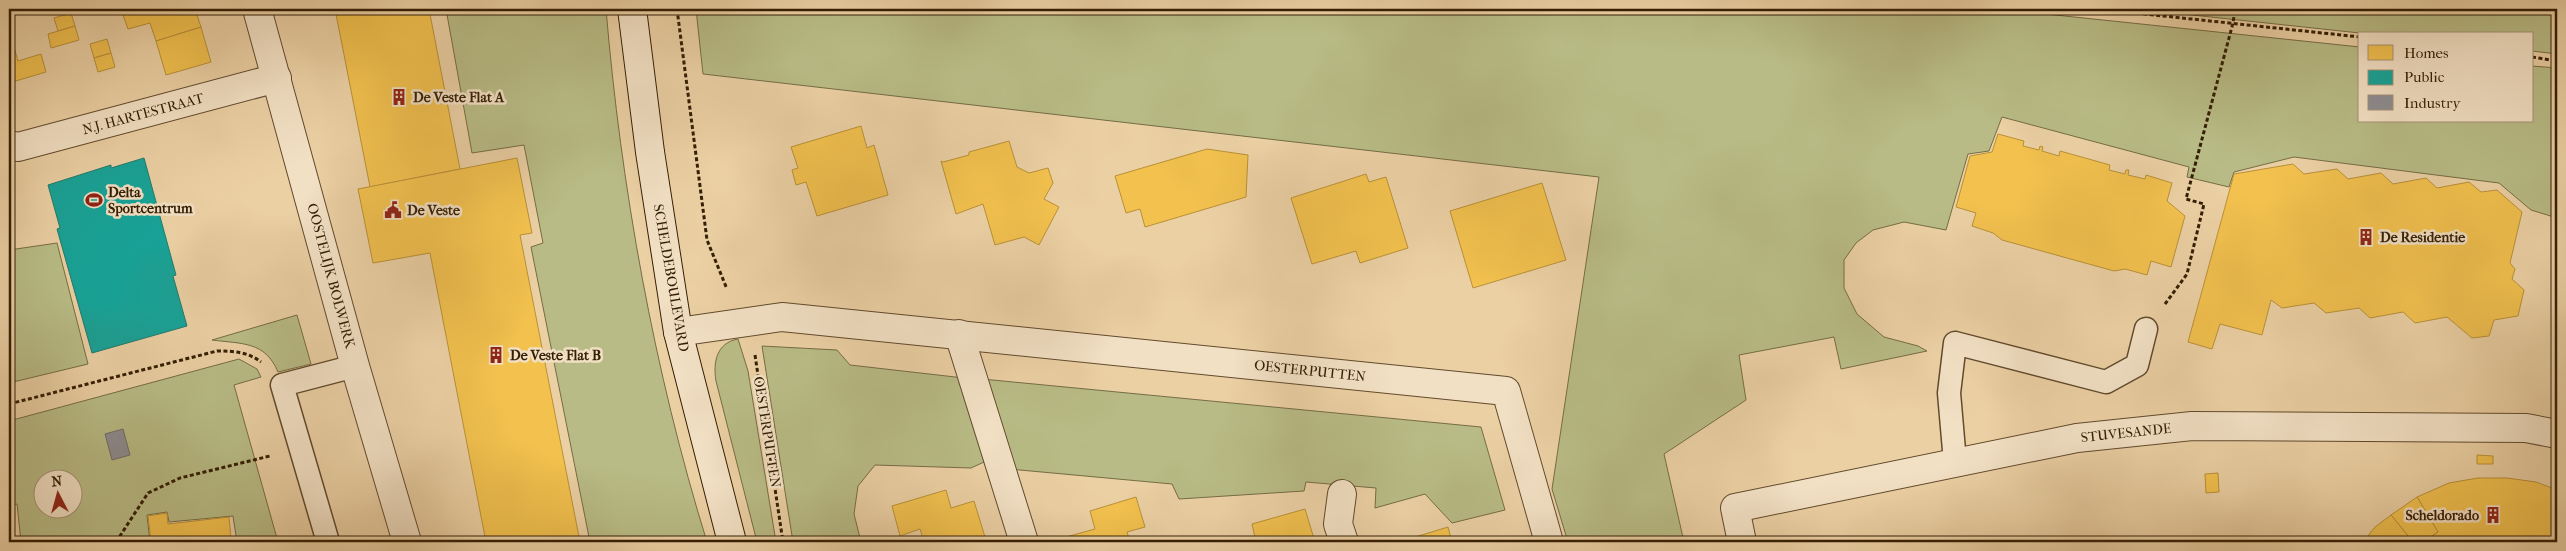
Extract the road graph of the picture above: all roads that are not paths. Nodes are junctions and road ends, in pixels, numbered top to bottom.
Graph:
1 (257, 9) edge
2 (632, 9) edge
3 (277, 78) junction
4 (9, 145) edge
5 (2146, 329) dead end
6 (678, 332) junction
7 (958, 334) junction
8 (355, 366) junction
9 (2557, 434) edge
10 (1955, 462) junction
11 (1342, 494) dead end
12 (328, 542) edge
13 (408, 542) edge
14 (732, 542) edge
15 (1024, 542) edge
16 (1344, 542) edge
17 (1549, 542) edge
18 (1742, 542) edge

1 - 3 street, OOSTELIJK BOLWERK
2 - 6 street, SCHELDEBOULEVARD
3 - 4 street, N.J. HARTESTRAAT
3 - 8 street, OOSTELIJK BOLWERK
5 - 10 lane
6 - 7 street, OESTERPUTTEN
6 - 14 street, SCHELDEBOULEVARD
7 - 15 street
7 - 17 street, OESTERPUTTEN
8 - 12 lane
8 - 13 street, OOSTELIJK BOLWERK
9 - 10 street, STUVESANDE
10 - 18 street, STUVESANDE
11 - 16 street

